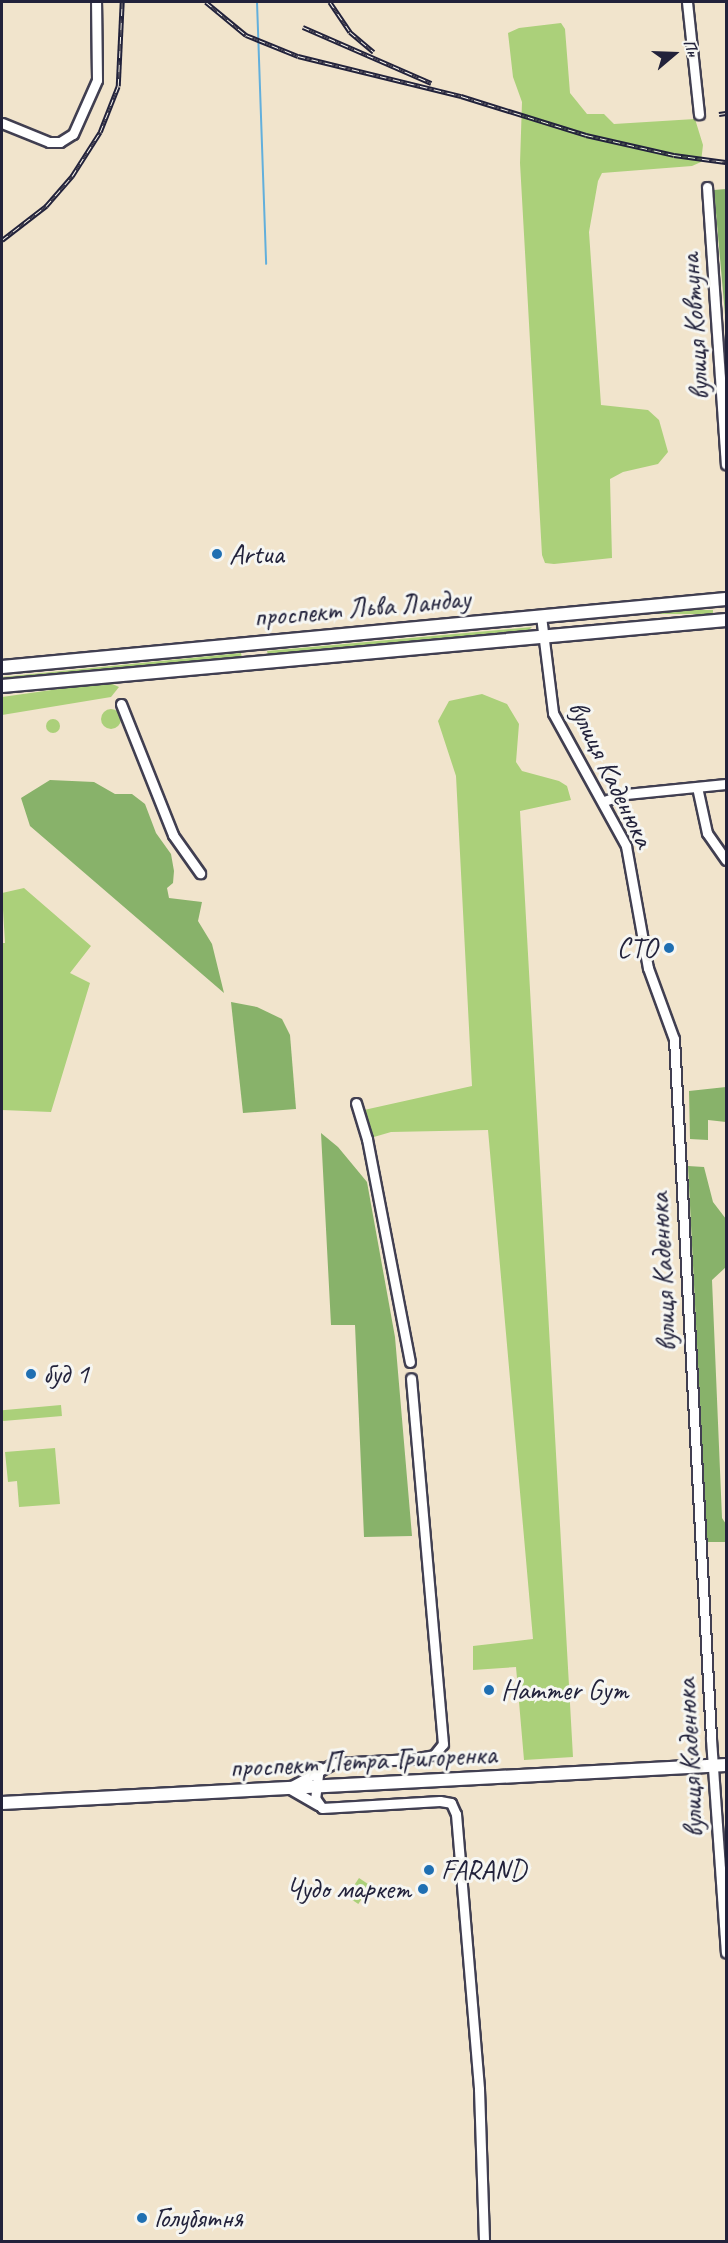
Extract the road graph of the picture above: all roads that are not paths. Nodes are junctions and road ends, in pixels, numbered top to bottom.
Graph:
1 (96, 2) edge
2 (687, 2) edge
3 (699, 114) dead end
4 (2, 123) edge
5 (707, 187) dead end
6 (726, 464) edge
7 (726, 599) edge
8 (541, 616) junction
9 (726, 621) edge
10 (542, 637) junction
11 (254, 643) junction
12 (256, 663) junction
13 (2, 667) edge
14 (2, 686) edge
15 (122, 704) dead end
16 (726, 784) edge
17 (697, 787) junction
18 (604, 801) junction
19 (726, 860) edge
20 (200, 873) dead end
21 (356, 1103) dead end
22 (410, 1362) dead end
23 (411, 1378) dead end
24 (726, 1765) edge
25 (712, 1766) junction
26 (320, 1767) junction
27 (315, 1787) junction
28 (288, 1788) junction
29 (2, 1803) edge
30 (322, 1808) junction
31 (726, 1952) edge
32 (484, 2241) edge

1 - 4 street
2 - 3 street
5 - 6 street, вулиця Ковтуна
7 - 8 main road, проспект Льва Ландау
8 - 10 street, вулиця Каденюка
8 - 11 main road, проспект Льва Ландау
9 - 10 main road, проспект Льва Ландау
10 - 12 main road, проспект Льва Ландау
10 - 18 street, вулиця Каденюка
11 - 12 main road
11 - 13 main road, проспект Льва Ландау
12 - 14 main road, проспект Льва Ландау
15 - 20 street
16 - 17 street
17 - 18 street
17 - 19 street
18 - 25 street, вулиця Каденюка
21 - 22 street
23 - 26 street
24 - 25 main road, проспект Петра Григоренка
25 - 27 main road, проспект Петра Григоренка
25 - 31 street, вулиця Каденюка
26 - 27 street
26 - 28 street
27 - 28 main road, проспект Петра Григоренка
27 - 30 street
28 - 29 main road, проспект Петра Григоренка
28 - 30 street
30 - 32 street

